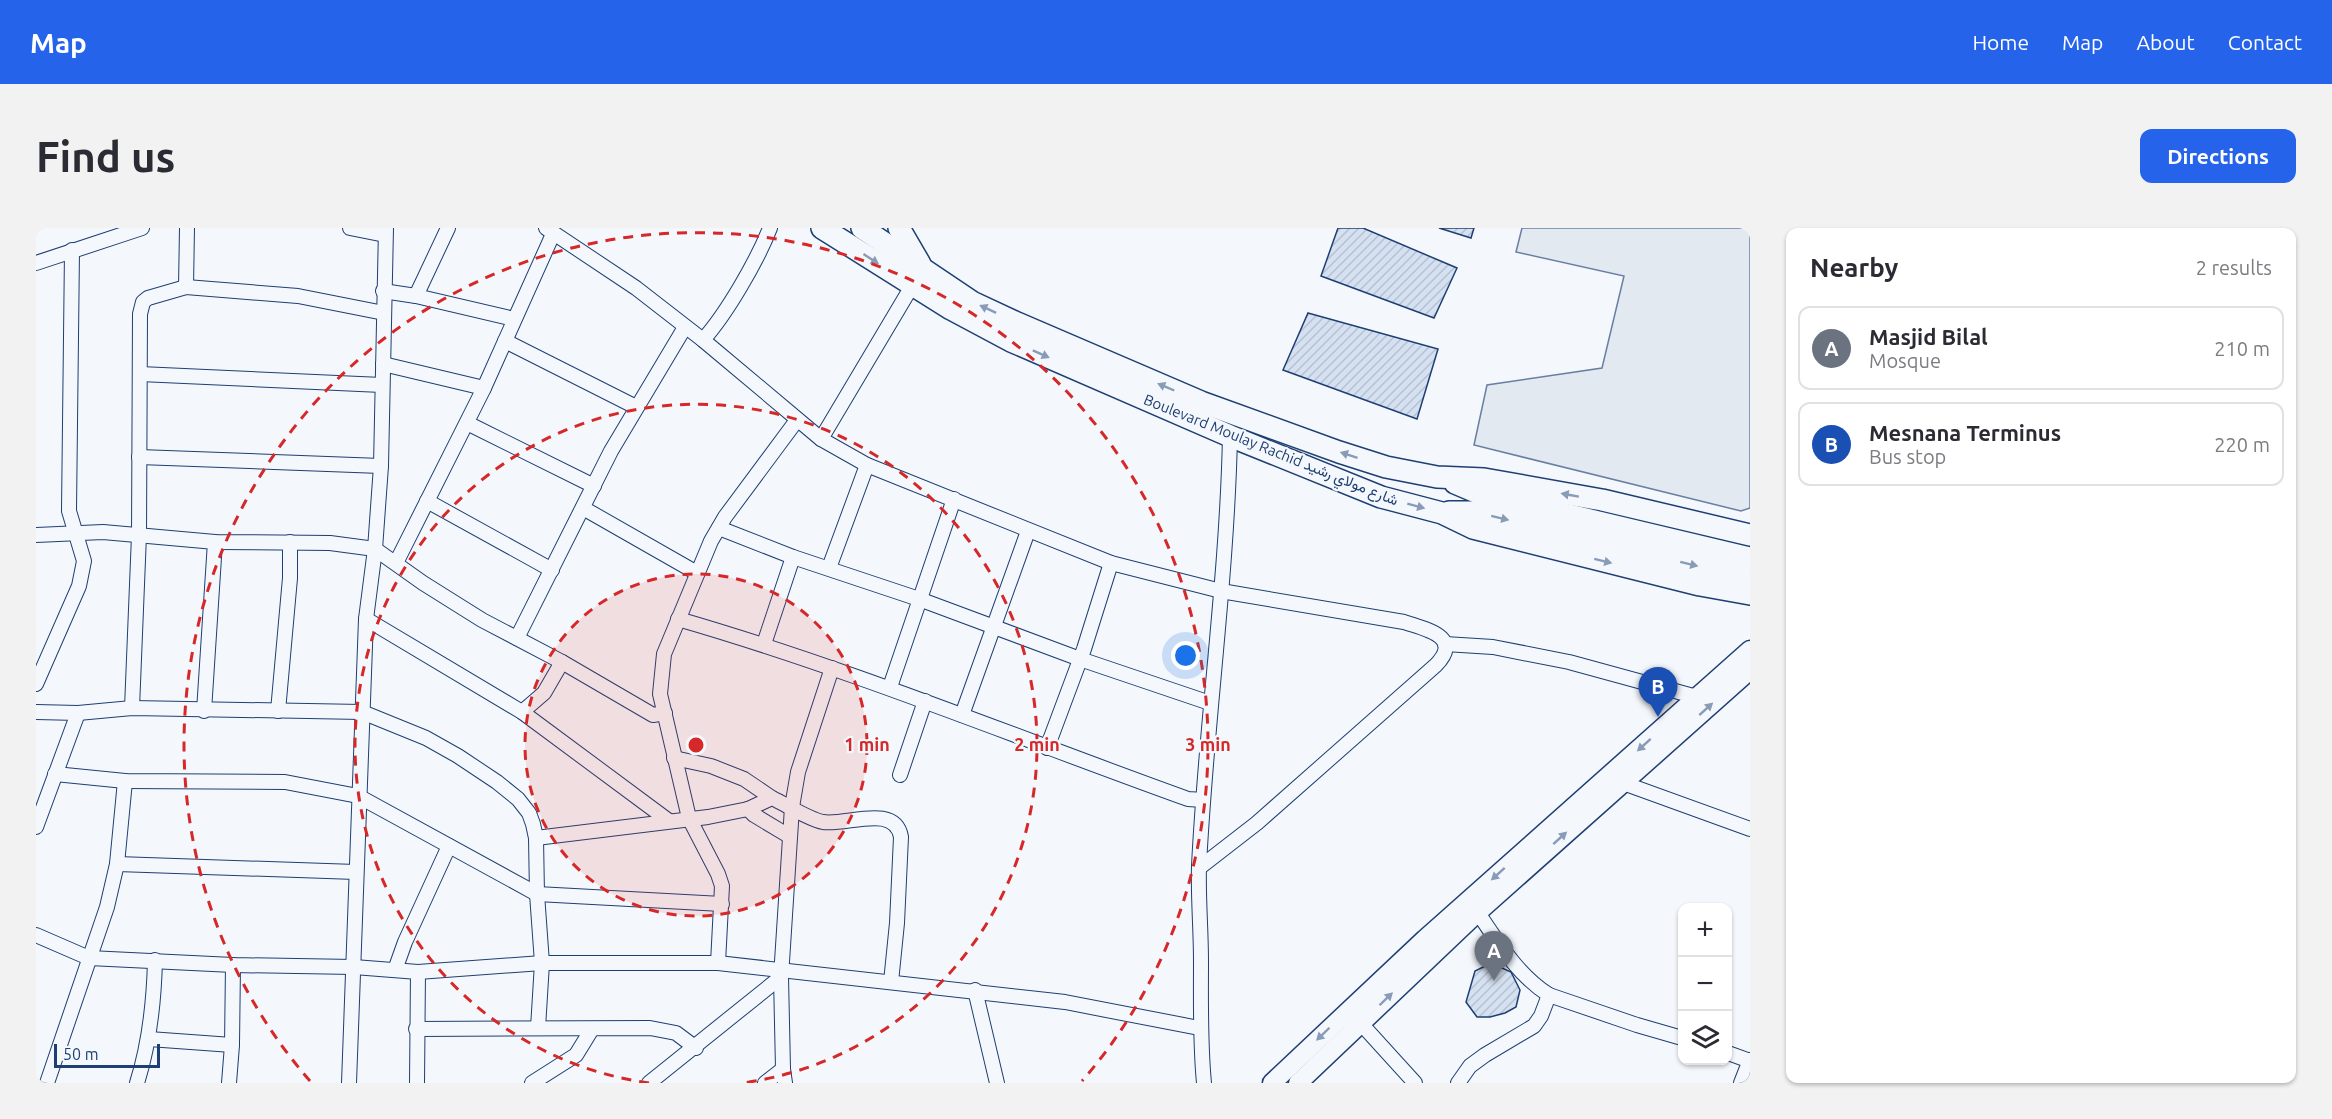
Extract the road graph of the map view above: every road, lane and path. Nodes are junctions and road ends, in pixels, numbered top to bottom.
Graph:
1 (141, 228) edge
2 (187, 228) edge
3 (350, 228) edge
4 (448, 228) edge
5 (770, 228) edge
6 (822, 228) edge
7 (862, 228) edge
8 (899, 228) edge
9 (550, 231) edge
10 (386, 232) edge
11 (72, 250) junction
12 (36, 262) edge
13 (918, 278) junction
14 (186, 287) junction
15 (383, 291) junction
16 (416, 296) junction
17 (384, 313) junction
18 (514, 319) junction
19 (685, 327) junction
20 (703, 340) junction
21 (505, 341) junction
22 (383, 364) junction
23 (140, 374) junction
24 (382, 385) junction
25 (484, 388) junction
26 (636, 407) junction
27 (797, 420) junction
28 (467, 423) junction
29 (1230, 436) junction
30 (821, 439) junction
31 (139, 457) junction
32 (867, 465) junction
33 (381, 466) junction
34 (1446, 479) junction
35 (594, 486) junction
36 (954, 499) junction
37 (427, 501) junction
38 (583, 508) junction
39 (719, 528) junction
40 (1028, 531) junction
41 (75, 532) junction
42 (1748, 534) edge
43 (36, 535) edge
44 (139, 535) junction
45 (215, 542) junction
46 (290, 542) junction
47 (375, 549) junction
48 (793, 557) junction
49 (1750, 558) edge
50 (396, 563) junction
51 (1111, 563) junction
52 (829, 568) junction
53 (552, 570) junction
54 (697, 573) junction
55 (1745, 588) edge
56 (1221, 591) junction
57 (919, 598) junction
58 (1750, 607) edge
59 (366, 619) junction
60 (678, 619) junction
61 (994, 626) junction
62 (517, 638) junction
63 (764, 644) junction
64 (1445, 644) junction
65 (1750, 650) edge
66 (1080, 659) junction
67 (562, 662) junction
68 (832, 668) junction
69 (1750, 669) edge
70 (36, 684) edge
71 (890, 687) junction
72 (1697, 697) junction
73 (925, 701) junction
74 (1210, 703) junction
75 (132, 708) junction
76 (204, 711) junction
77 (278, 711) junction
78 (36, 712) edge
79 (362, 712) junction
80 (522, 712) junction
81 (78, 713) junction
82 (665, 713) junction
83 (962, 716) junction
84 (1047, 748) junction
85 (675, 758) junction
86 (55, 774) junction
87 (900, 775) dead end
88 (125, 781) junction
89 (1623, 783) junction
90 (358, 796) junction
91 (772, 798) junction
92 (1203, 800) junction
93 (792, 807) junction
94 (748, 809) junction
95 (689, 818) junction
96 (669, 821) junction
97 (36, 827) edge
98 (1750, 829) edge
99 (789, 836) junction
100 (536, 838) junction
101 (449, 846) junction
102 (117, 864) junction
103 (1199, 868) junction
104 (356, 872) junction
105 (537, 894) junction
106 (722, 904) junction
107 (1473, 906) junction
108 (36, 935) edge
109 (89, 958) junction
110 (155, 960) junction
111 (542, 963) junction
112 (718, 963) junction
113 (233, 965) junction
114 (354, 967) junction
115 (395, 970) junction
116 (418, 972) junction
117 (782, 974) junction
118 (891, 982) junction
119 (975, 990) junction
120 (1549, 995) junction
121 (1355, 1016) junction
122 (538, 1028) junction
123 (1199, 1028) junction
124 (416, 1029) junction
125 (592, 1029) junction
126 (1678, 1037) edge
127 (149, 1039) junction
128 (232, 1045) junction
129 (696, 1048) junction
130 (1732, 1054) edge
131 (1750, 1061) edge
132 (783, 1069) junction
133 (47, 1083) edge
134 (137, 1083) edge
135 (229, 1083) edge
136 (349, 1083) edge
137 (417, 1083) edge
138 (422, 1083) edge
139 (532, 1083) edge
140 (649, 1083) edge
141 (765, 1083) edge
142 (785, 1083) edge
143 (997, 1083) edge
144 (1204, 1083) edge
145 (1272, 1083) edge
146 (1298, 1083) edge
147 (1415, 1083) edge
148 (1458, 1083) edge
149 (1741, 1083) edge

1 - 11 street
2 - 14 street
3 - 10 street
4 - 16 street
5 - 20 street
6 -> 13 main road, Boulevard Moulay Rachid شارع مولاي رشيد
7 - 13 main road, Boulevard Moulay Rachid شارع مولاي رشيد
8 - 13 main road
9 - 18 street
9 - 19 street
10 - 15 street
11 - 12 street
11 - 41 street
13 -> 29 main road, Boulevard Moulay Rachid شارع مولاي رشيد
13 - 30 street
34 -> 13 main road, Boulevard Moulay Rachid شارع مولاي رشيد
14 - 17 street
14 - 23 street
15 - 16 street
15 - 17 street
16 - 18 street
17 - 22 street
18 - 21 street
19 - 20 street
19 - 26 street
20 - 27 street
21 - 25 street
21 - 26 street
22 - 24 street
22 - 25 street
23 - 24 street
23 - 31 street
24 - 33 street
25 - 28 street
26 - 35 street
27 - 30 street
27 - 39 street
28 - 35 street
28 - 37 street
29 -> 55 main road, Boulevard Moulay Rachid شارع مولاي رشيد
29 - 56 street
30 - 32 street
31 - 33 street
31 - 44 street
32 - 36 street
32 - 52 street
33 - 47 street
42 -> 34 main road, Boulevard Moulay Rachid شارع مولاي رشيد
34 - 49 main road
35 - 38 street
36 - 40 street
36 - 57 street
37 - 50 street
37 - 53 street
38 - 53 street
38 - 54 street
39 - 48 street
39 - 54 street
40 - 51 street
40 - 61 street
41 - 43 street
41 - 44 street
41 - 70 street
44 - 45 street
44 - 75 street
45 - 46 street
45 - 76 street
46 - 47 street
46 - 77 street
47 - 50 street
47 - 59 street
48 - 52 street
48 - 63 street
50 - 62 street
51 - 56 street
51 - 66 street
52 - 57 street
53 - 62 street
54 - 60 street
55 - 58 main road
56 - 64 street
56 - 74 street
57 - 61 street
57 - 71 street
59 - 79 street
59 - 80 street
60 - 63 street
60 - 82 street
61 - 66 street
61 - 83 street
62 - 67 street
63 - 68 street
64 - 72 street
64 - 103 street
65 - 72 main road
66 - 74 street
66 - 84 street
67 - 80 street
67 - 82 street
68 - 71 street
68 - 93 street
89 -> 69 main road
71 - 73 street
72 -> 107 main road
73 - 83 street
73 - 87 street
74 - 92 street
75 - 76 street
75 - 81 street
76 - 77 street
77 - 79 street
78 - 81 street
79 - 90 street
79 - 100 street
80 - 96 street
81 - 86 street
82 - 85 street
83 - 84 street
84 - 92 street
85 - 91 street
85 - 95 street
86 - 88 street
86 - 97 street
88 - 90 street
88 - 102 street
89 - 98 street
107 -> 89 main road
90 - 101 street
90 - 104 street
91 - 93 street
91 - 94 street
92 - 103 street
93 - 99 street
93 - 118 street
94 - 95 street
94 - 99 street
95 - 96 street
95 - 106 street
96 - 100 street
99 - 117 street
100 - 105 street
101 - 105 street
101 - 115 street
102 - 104 street
102 - 109 street
103 - 123 street
104 - 114 street
105 - 106 street
105 - 111 street
106 - 112 street
107 - 120 street
107 - 121 main road
108 - 109 street
109 - 110 street
109 - 133 street
110 - 113 street
110 - 127 street
111 - 112 street
111 - 116 street
111 - 122 street
112 - 117 street
113 - 114 street
113 - 128 street
114 - 115 street
114 - 136 street
115 - 116 street
116 - 124 street
117 - 118 street
117 - 129 street
117 - 132 street
118 - 119 street
119 - 123 street
119 - 143 street
120 - 126 street
120 - 148 street
121 -> 145 main road
121 - 146 main road
121 - 147 street
122 - 124 street
122 - 125 street
123 - 144 street
124 - 137 street
125 - 129 street
125 - 139 street
127 - 128 street
127 - 134 street
128 - 135 street
129 - 140 street
130 - 131 street
131 - 149 street
132 - 141 street
132 - 142 street
137 - 138 street

